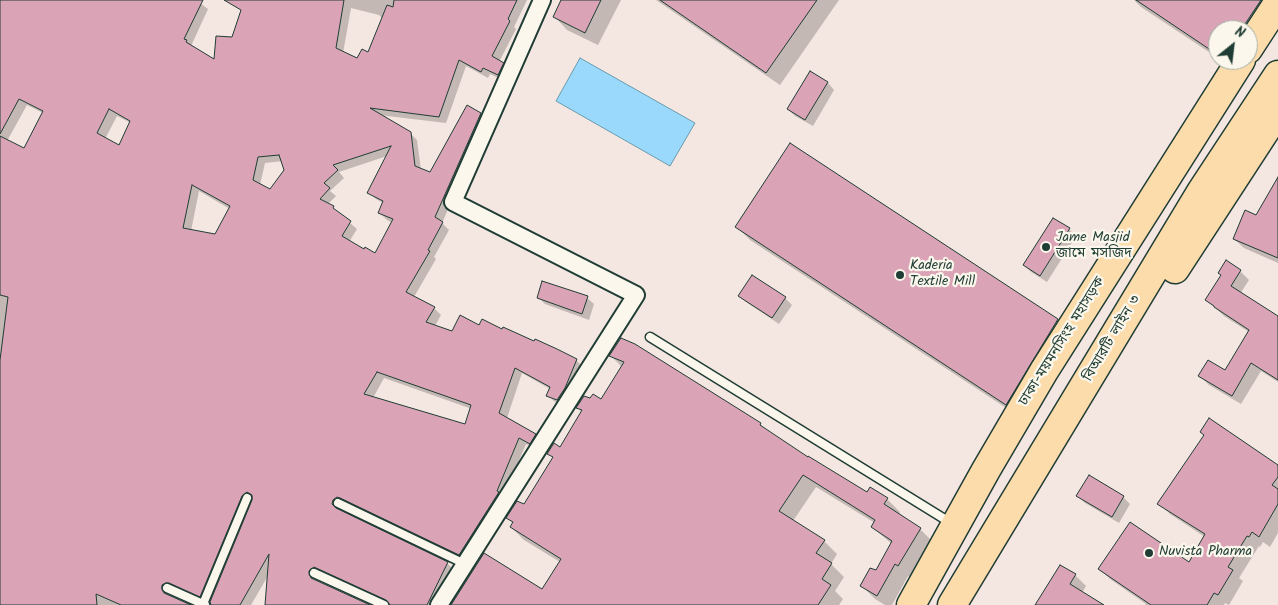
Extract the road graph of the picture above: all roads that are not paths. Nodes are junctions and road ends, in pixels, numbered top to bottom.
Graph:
1 (542, 0) edge
2 (1278, 3) edge
3 (1258, 34) edge
4 (1235, 70) edge
5 (1278, 75) edge
6 (1278, 111) edge
7 (650, 337) dead end
8 (247, 498) dead end
9 (338, 503) dead end
10 (955, 526) junction
11 (465, 564) junction
12 (314, 573) dead end
13 (167, 588) dead end
14 (204, 604) edge
15 (384, 605) edge
16 (438, 605) edge
17 (911, 605) edge
18 (952, 605) edge
19 (975, 605) edge

1 - 11 street
2 - 3 highway
4 - 10 highway, ঢাকা-ময়মনসিংহ মহাসড়ক
5 - 18 highway, বিআরটি লাইন ৩
6 - 19 highway
7 - 10 lane
8 - 14 lane
9 - 11 lane
10 - 17 highway, ঢাকা-ময়মনসিংহ মহাসড়ক
11 - 16 street
12 - 15 lane
13 - 14 lane

